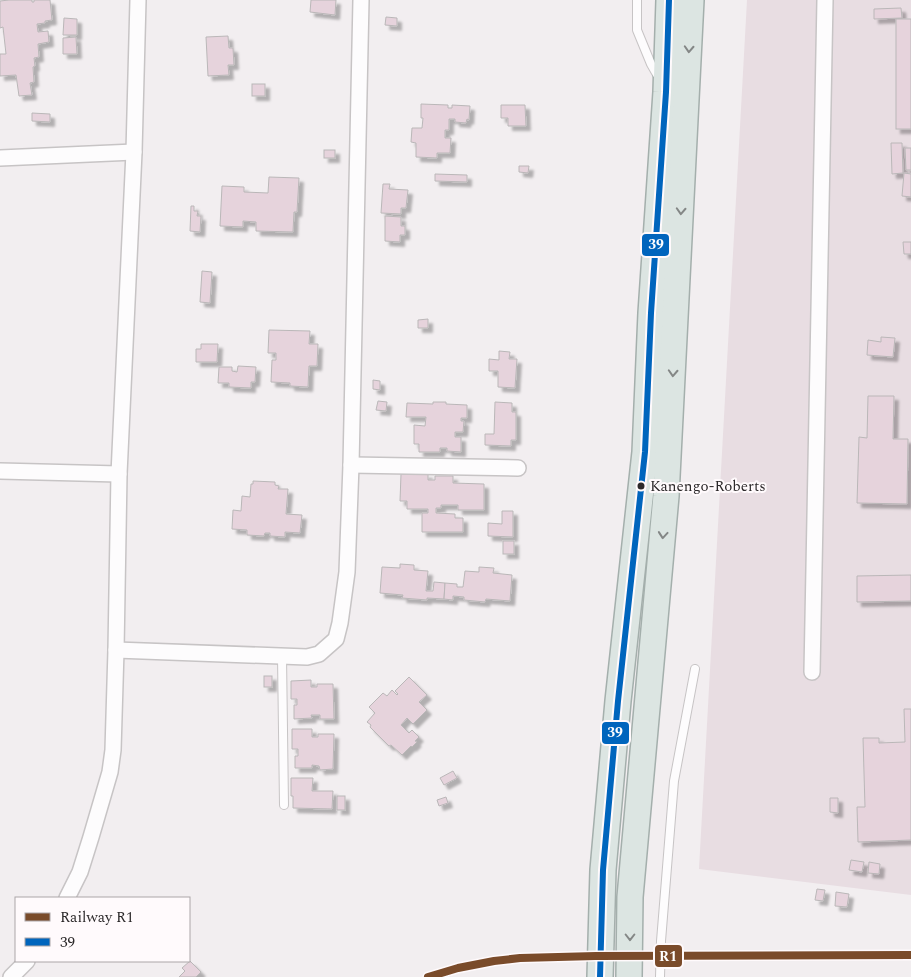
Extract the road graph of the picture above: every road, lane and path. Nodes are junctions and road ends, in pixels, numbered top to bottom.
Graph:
1 (138, 0) edge
2 (361, 0) edge
3 (637, 0) edge
4 (669, 0) edge
5 (691, 0) edge
6 (825, 0) edge
7 (666, 92) junction
8 (134, 152) junction
9 (0, 158) edge
10 (351, 465) junction
11 (518, 468) dead end
12 (0, 471) edge
13 (119, 474) junction
14 (116, 650) junction
15 (282, 656) junction
16 (696, 669) dead end
17 (812, 672) dead end
18 (284, 805) dead end
19 (68, 897) edge
20 (26, 962) edge
21 (11, 977) edge
22 (600, 977) edge
23 (629, 977) edge
24 (660, 977) edge

1 - 8 street
2 - 10 street
3 - 7 lane
4 - 7 highway
5 -> 23 highway
6 - 17 street
7 - 22 highway
8 - 9 street
8 - 13 street
10 - 11 street
10 - 15 street
12 - 13 street
13 - 14 street
14 - 15 street
14 - 19 street
15 - 18 lane
16 - 24 lane
20 - 21 street

